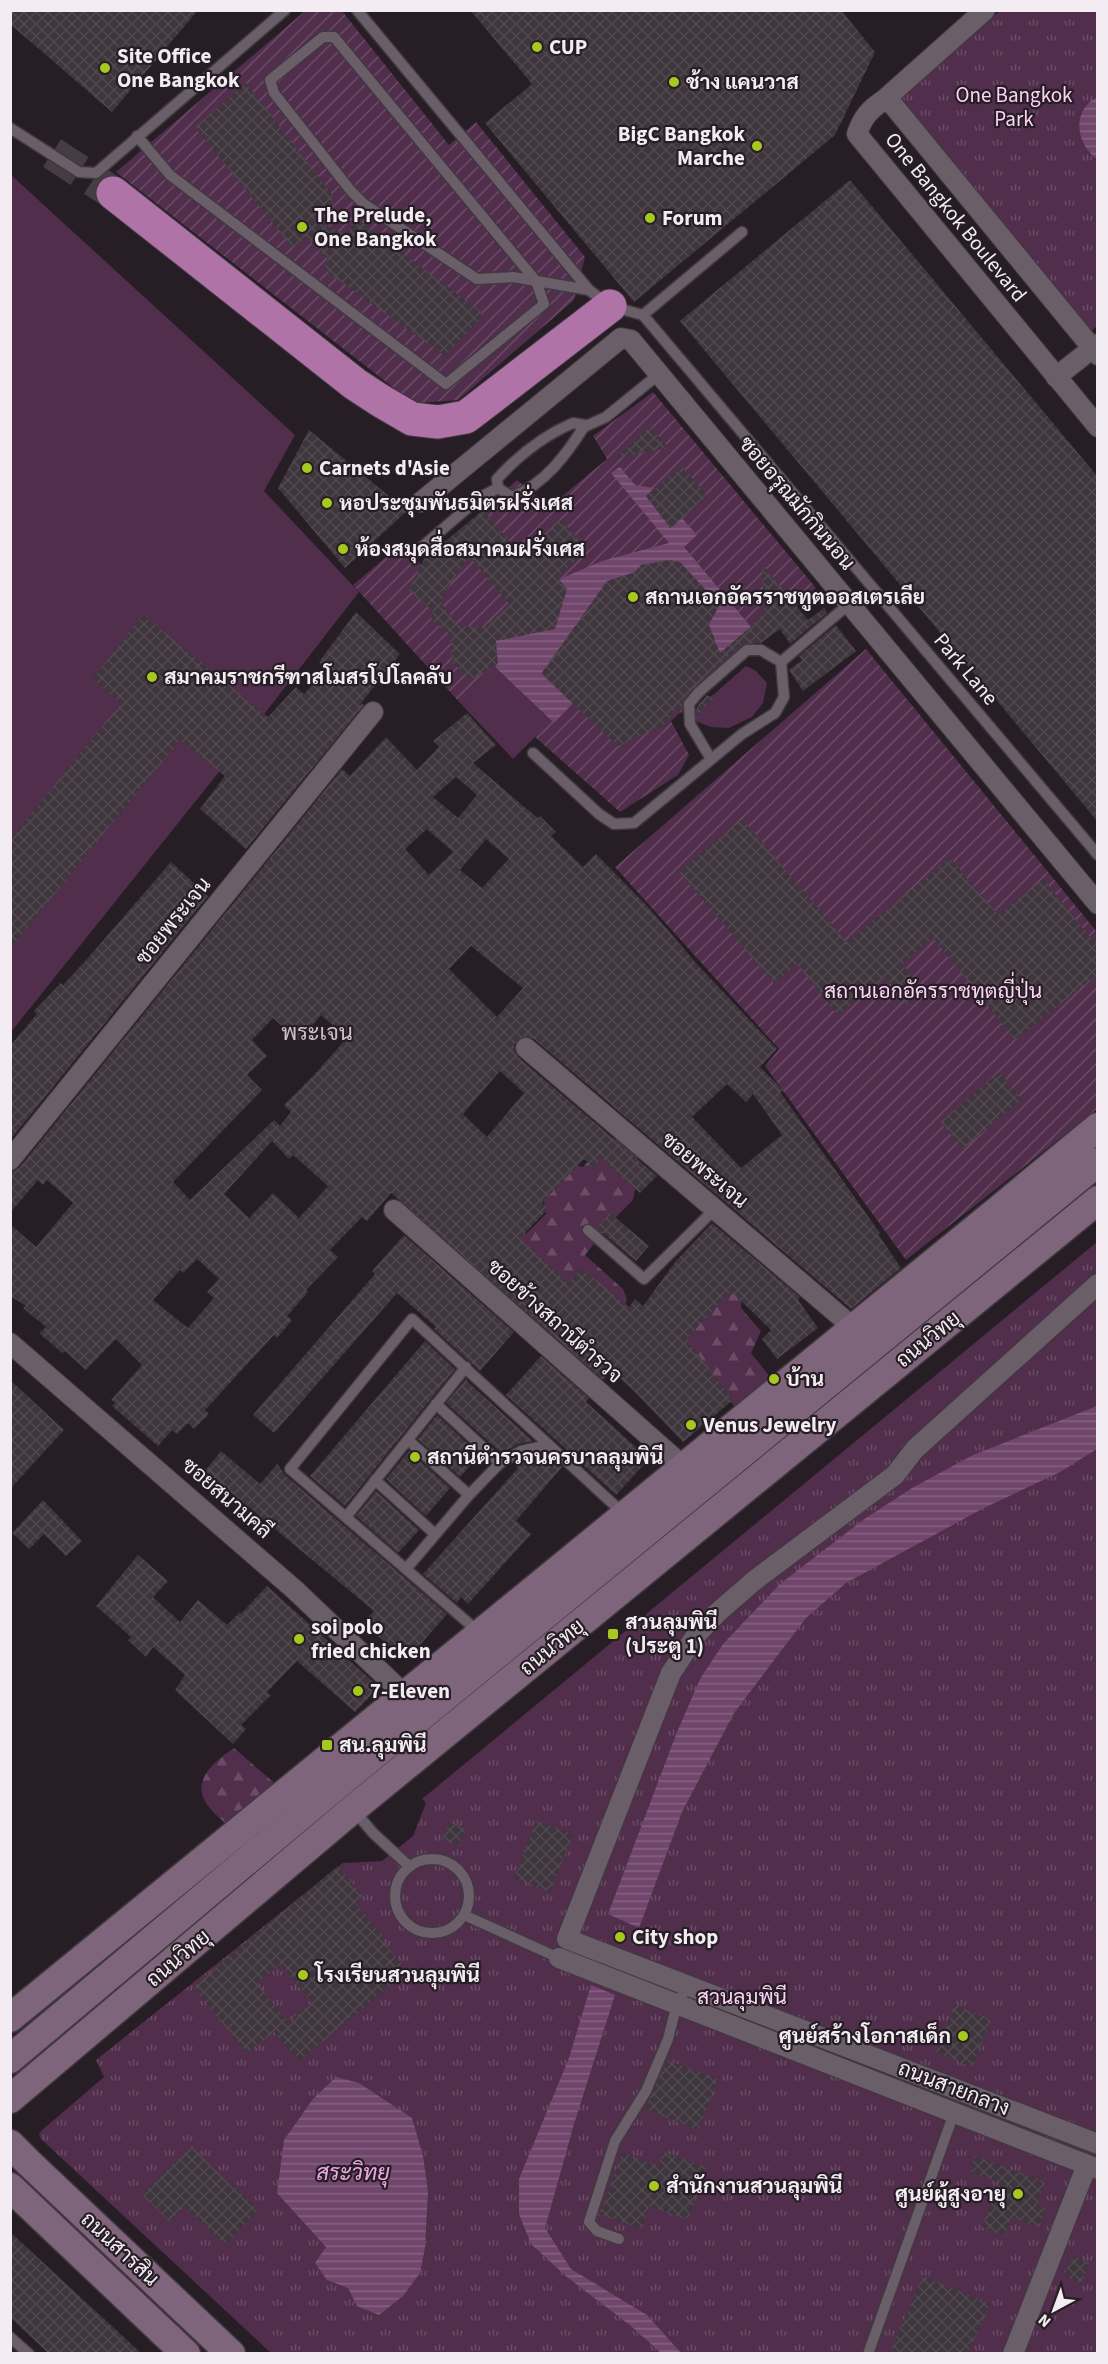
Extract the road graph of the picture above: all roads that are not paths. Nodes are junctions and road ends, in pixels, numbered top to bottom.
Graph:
1 (285, 10) edge
2 (357, 10) edge
3 (985, 10) edge
4 (884, 100) junction
5 (10, 128) edge
6 (137, 136) junction
7 (113, 193) tunnel mouth
8 (742, 232) dead end
9 (536, 281) junction
10 (599, 298) junction
11 (643, 315) junction
12 (1096, 349) edge
13 (659, 374) junction
14 (1056, 377) junction
15 (1098, 427) edge
16 (584, 428) junction
17 (498, 488) junction
18 (421, 502) dead end
19 (416, 552) dead end
20 (849, 604) junction
21 (781, 662) junction
22 (373, 712) dead end
23 (533, 753) dead end
24 (711, 759) junction
25 (1098, 855) edge
26 (1098, 904) edge
27 (1098, 909) edge
28 (1098, 916) edge
29 (526, 1048) dead end
30 (1098, 1127) edge
31 (10, 1160) edge
32 (1098, 1162) edge
33 (1040, 1192) junction
34 (1098, 1200) edge
35 (715, 1209) junction
36 (394, 1210) dead end
37 (1067, 1225) junction
38 (588, 1230) dead end
39 (1098, 1284) edge
40 (854, 1328) junction
41 (10, 1343) edge
42 (466, 1367) junction
43 (436, 1404) junction
44 (408, 1440) junction
45 (549, 1445) junction
46 (500, 1462) junction
47 (684, 1467) junction
48 (375, 1480) junction
49 (469, 1495) junction
50 (624, 1515) junction
51 (346, 1517) junction
52 (435, 1534) junction
53 (406, 1569) junction
54 (545, 1598) junction
55 (571, 1631) junction
56 (480, 1634) junction
57 (405, 1695) junction
58 (326, 1777) junction
59 (353, 1809) junction
60 (409, 1866) junction
61 (464, 1915) junction
62 (560, 1958) joint
63 (688, 1986) junction
64 (677, 2004) junction
65 (10, 2018) edge
66 (788, 2024) junction
67 (780, 2045) junction
68 (10, 2059) edge
69 (972, 2094) junction
70 (10, 2099) edge
71 (959, 2115) junction
72 (10, 2144) edge
73 (1098, 2144) edge
74 (1092, 2167) edge
75 (10, 2187) edge
76 (619, 2239) dead end
77 (10, 2337) edge
78 (29, 2354) edge
79 (186, 2354) edge
80 (231, 2354) edge
81 (868, 2354) edge
82 (1013, 2354) edge

1 - 6 lane
2 - 10 lane
3 - 4 street
4 - 12 street, One Bangkok Boulevard
4 - 14 street, One Bangkok Boulevard
5 - 6 lane
6 - 9 lane
7 - 10 highway
8 - 11 lane
9 - 9 lane
9 - 10 lane
10 - 11 lane
11 - 25 lane, Park Lane
12 - 14 street
13 - 16 lane
13 - 18 street, ซอยอรุณมักกินนอน
13 - 20 street, ซอยอรุณมักกินนอน
14 - 15 street, One Bangkok Boulevard
16 - 17 lane
16 - 17 lane
17 - 19 lane
20 - 21 lane
20 - 26 street, ซอยอรุณมักกินนอน
21 - 24 lane
21 - 24 lane
22 - 31 street, ซอยพระเจน
23 - 24 lane
27 - 28 street
29 - 35 street, ซอยพระเจน
30 - 33 main road, ถนนวิทยุ
32 - 33 main road, ถนนวิทยุ
33 - 37 main road
33 - 40 main road, ถนนวิทยุ
33 - 54 main road, ถนนวิทยุ
34 - 37 main road, ถนนวิทยุ
35 - 38 lane
35 - 40 street, ซอยพระเจน
36 - 47 street, ซอยข้างสถานีตำรวจ
37 - 55 main road, ถนนวิทยุ
39 - 63 street, ถนนสายกลาง
40 - 47 main road, ถนนวิทยุ
41 - 57 street, ซอยสนามคลี
42 - 43 lane
42 - 45 lane
42 - 51 lane
43 - 44 lane
43 - 46 lane
44 - 48 lane
44 - 49 lane
45 - 46 lane
45 - 50 lane
46 - 49 lane
47 - 50 main road, ถนนวิทยุ
48 - 51 lane
48 - 52 lane
49 - 52 lane
50 - 54 main road, ถนนวิทยุ
51 - 53 lane
52 - 53 lane
53 - 56 lane
54 - 55 main road
54 - 56 main road, ถนนวิทยุ
54 - 58 main road, ถนนวิทยุ
55 - 59 main road, ถนนวิทยุ
56 - 57 main road, ถนนวิทยุ
57 - 58 main road, ถนนวิทยุ
58 - 65 main road, ถนนวิทยุ
58 - 68 main road, ถนนวิทยุ
59 - 60 lane
59 - 70 main road, ถนนวิทยุ
60 - 61 lane
60 - 61 lane
61 - 62 lane
62 - 64 street, ถนนสายกลาง
63 - 64 lane
63 - 66 street, ถนนสายกลาง
64 - 67 street, ถนนสายกลาง
64 - 76 lane
66 - 67 street
66 - 69 street, ถนนสายกลาง
67 - 71 street, ถนนสายกลาง
69 - 71 street
69 - 73 street, ถนนสายกลาง
71 - 74 street, ถนนสายกลาง
71 - 81 lane
72 - 80 main road, ถนนสารสิน
74 - 82 street
75 - 79 main road, ถนนสารสิน
77 - 78 lane

